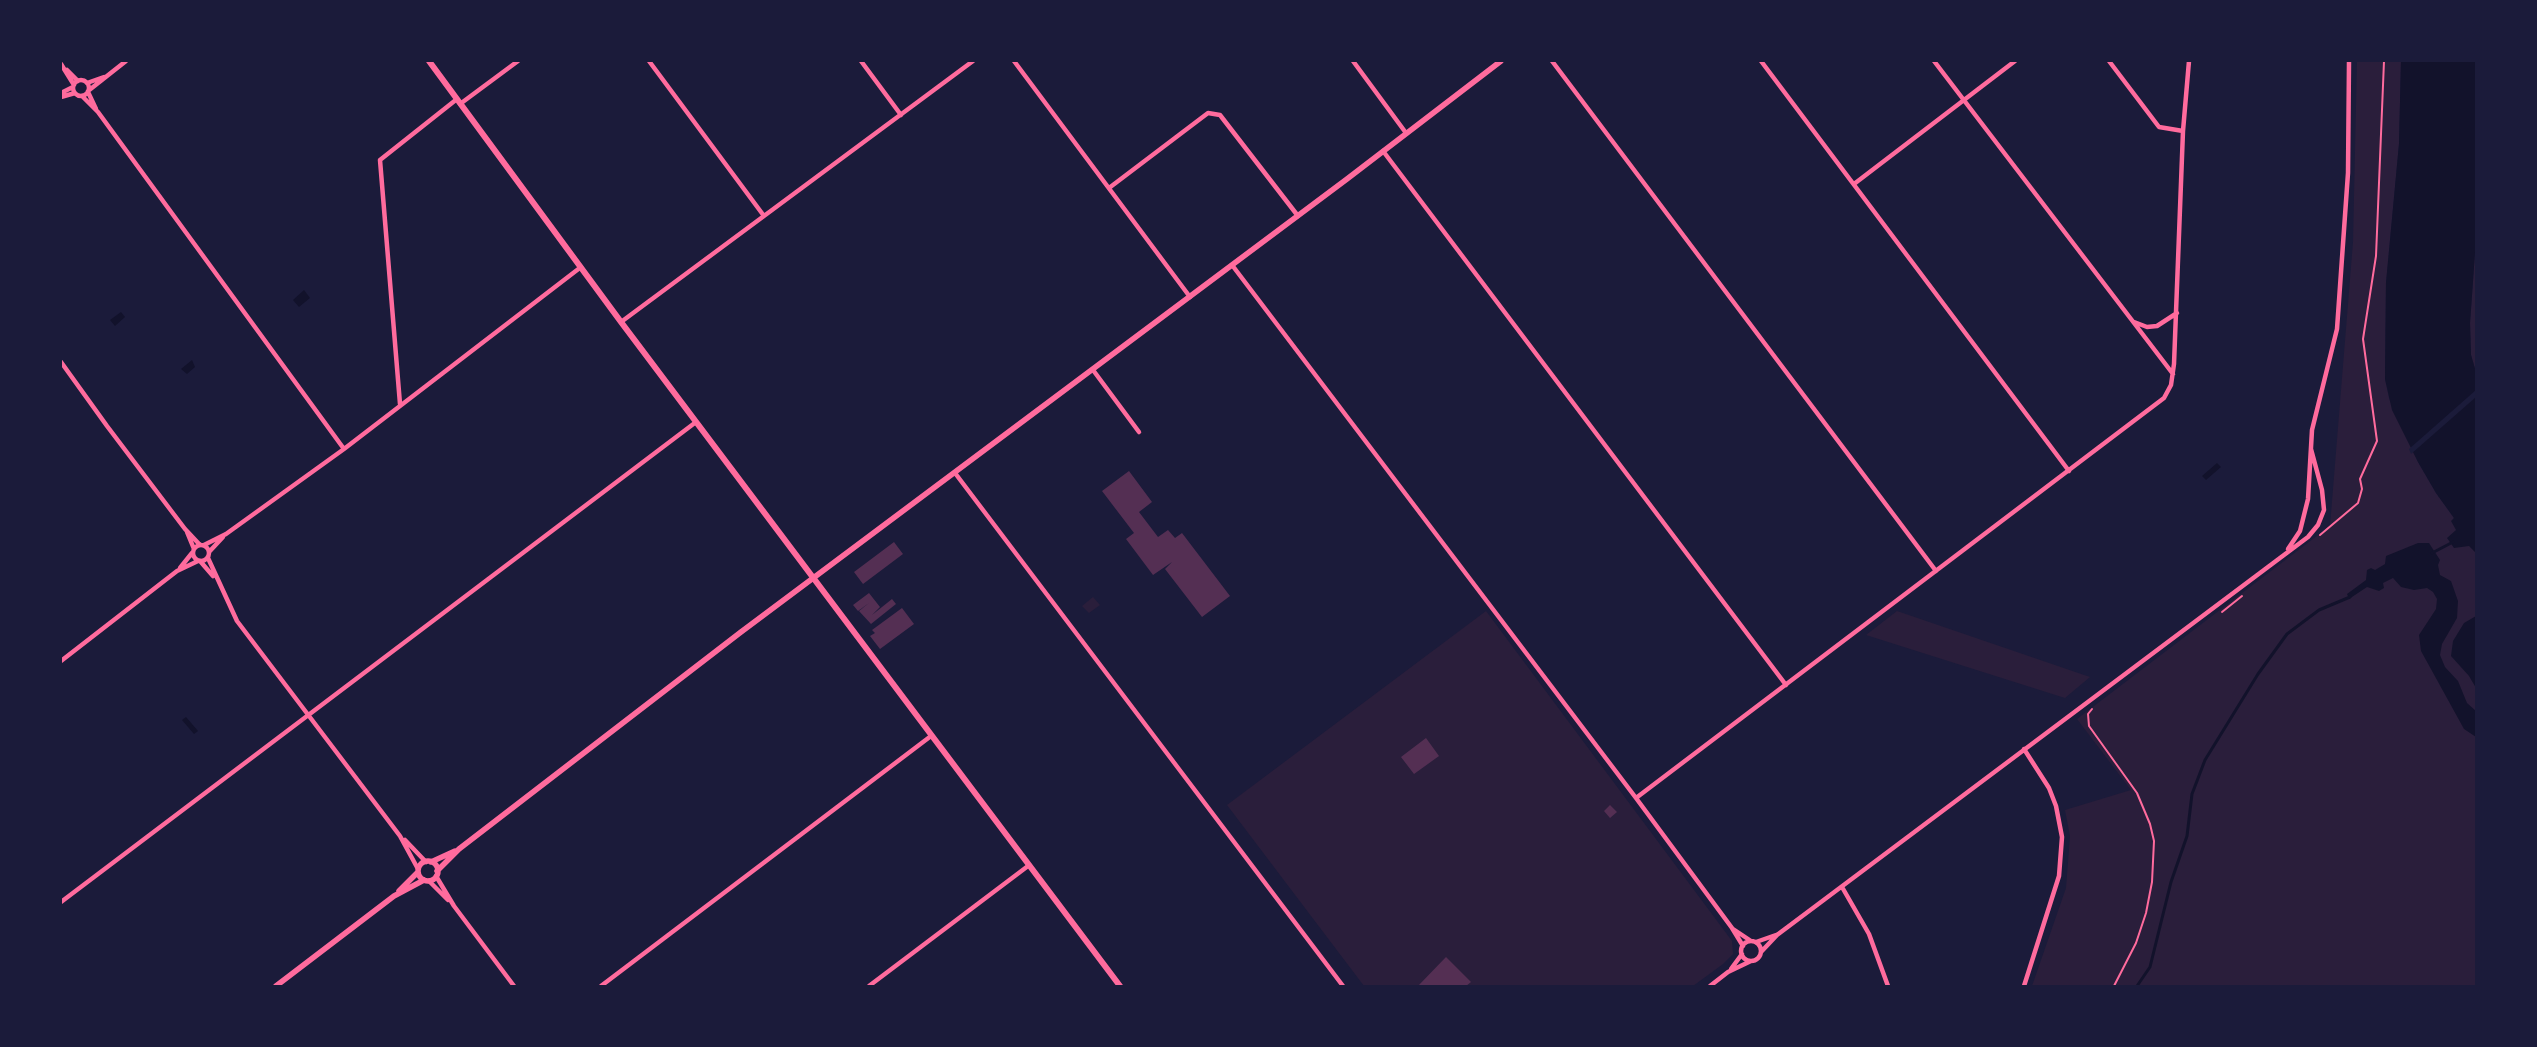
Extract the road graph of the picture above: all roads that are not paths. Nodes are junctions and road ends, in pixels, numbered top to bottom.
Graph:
1 (126, 61) edge
2 (429, 61) edge
3 (518, 61) edge
4 (648, 61) edge
5 (861, 61) edge
6 (973, 61) edge
7 (1014, 61) edge
8 (1353, 61) edge
9 (1501, 61) edge
10 (1552, 61) edge
11 (1761, 61) edge
12 (1934, 61) edge
13 (2015, 61) edge
14 (2109, 61) edge
15 (2189, 61) edge
16 (2349, 61) edge
17 (62, 65) edge
18 (105, 77) junction
19 (78, 81) junction
20 (87, 83) junction
21 (74, 86) junction
22 (88, 92) junction
23 (61, 93) edge
24 (75, 93) junction
25 (82, 96) junction
26 (61, 97) edge
27 (1963, 100) junction
28 (459, 101) junction
29 (98, 112) junction
30 (901, 115) junction
31 (2183, 131) junction
32 (1406, 133) junction
33 (1383, 151) junction
34 (1854, 184) junction
35 (1109, 188) junction
36 (764, 216) junction
37 (1298, 216) junction
38 (1232, 266) junction
39 (581, 267) junction
40 (1190, 297) junction
41 (2177, 313) junction
42 (2130, 320) junction
43 (621, 322) junction
44 (61, 362) edge
45 (1093, 370) junction
46 (2173, 374) junction
47 (400, 404) junction
48 (696, 422) junction
49 (1139, 432) dead end
50 (344, 448) junction
51 (2311, 449) junction
52 (2069, 471) junction
53 (955, 473) junction
54 (185, 529) junction
55 (226, 534) junction
56 (202, 545) junction
57 (2287, 550) junction
58 (193, 551) junction
59 (209, 555) junction
60 (199, 561) junction
61 (177, 571) junction
62 (1936, 571) junction
63 (216, 579) junction
64 (815, 579) junction
65 (61, 661) edge
66 (1786, 685) junction
67 (309, 715) junction
68 (931, 736) junction
69 (2024, 749) junction
70 (1636, 798) junction
71 (400, 836) junction
72 (459, 849) junction
73 (428, 862) junction
74 (1028, 866) junction
75 (418, 870) junction
76 (437, 874) junction
77 (426, 880) junction
78 (1842, 887) junction
79 (394, 896) junction
80 (61, 902) edge
81 (454, 906) junction
82 (1732, 928) junction
83 (1777, 935) junction
84 (1753, 942) junction
85 (1742, 946) junction
86 (1761, 952) junction
87 (1742, 954) junction
88 (1751, 961) junction
89 (1728, 972) junction
90 (276, 986) edge
91 (514, 986) edge
92 (601, 986) edge
93 (869, 986) edge
94 (1120, 986) edge
95 (1343, 986) edge
96 (1710, 986) edge
97 (1888, 986) edge
98 (2024, 986) edge

1 - 18 street
2 - 28 main road
3 - 28 street
4 - 36 street
5 - 30 street
6 - 30 street
7 - 35 street
8 - 32 street
9 - 32 street
10 - 62 street
11 - 34 street
12 - 27 street
13 - 27 street
14 - 31 street
15 - 31 street
16 - 51 street
17 - 19 street
17 - 21 street
18 - 20 street
18 - 22 street
19 - 20 street
19 - 21 street
20 - 22 street
21 - 23 street
21 - 24 street
22 - 25 street
22 - 29 street
24 - 25 street
24 - 26 street
25 - 29 street
27 - 34 street
27 - 42 street
28 - 39 main road
28 - 47 street
29 - 50 street
30 - 36 street
31 - 41 street
32 - 33 street
33 - 37 street
33 - 66 street
34 - 52 street
35 - 37 street
35 - 40 street
36 - 43 street
37 - 38 street
38 - 40 street
38 - 70 street
39 - 43 main road
39 - 47 street
40 - 45 street
41 - 42 street
41 - 46 street
42 - 46 street
43 - 48 main road
44 - 54 street
45 - 49 street
45 - 53 street
46 - 52 street
47 - 50 street
48 - 64 main road
48 - 67 street
50 - 55 street
51 - 57 street
51 - 57 street
52 - 62 street
53 - 64 street
53 - 95 street
54 - 56 street
54 - 58 street
55 - 56 street
55 - 59 street
56 - 58 street
56 - 59 street
57 - 69 street
58 - 60 street
58 - 61 street
59 - 60 street
59 - 63 street
60 - 61 street
60 - 63 street
61 - 65 street
62 - 66 street
63 - 67 street
64 - 68 main road
64 - 72 street
66 - 70 street
67 - 71 street
67 - 80 street
68 - 74 main road
68 - 92 street
69 - 78 street
69 - 98 street
70 - 82 street
71 - 73 street
71 - 75 street
72 - 73 street
72 - 76 street
73 - 75 street
73 - 76 street
74 - 93 street
74 - 94 main road
75 - 77 street
75 - 79 street
76 - 77 street
76 - 81 street
77 - 79 street
77 - 81 street
78 - 83 street
78 - 97 street
79 - 90 street
81 - 91 street
82 - 84 street
82 - 85 street
83 - 84 street
83 - 86 street
84 - 85 street
84 - 86 street
85 - 87 street
86 - 88 street
87 - 88 street
87 - 89 street
88 - 89 street
89 - 96 street

